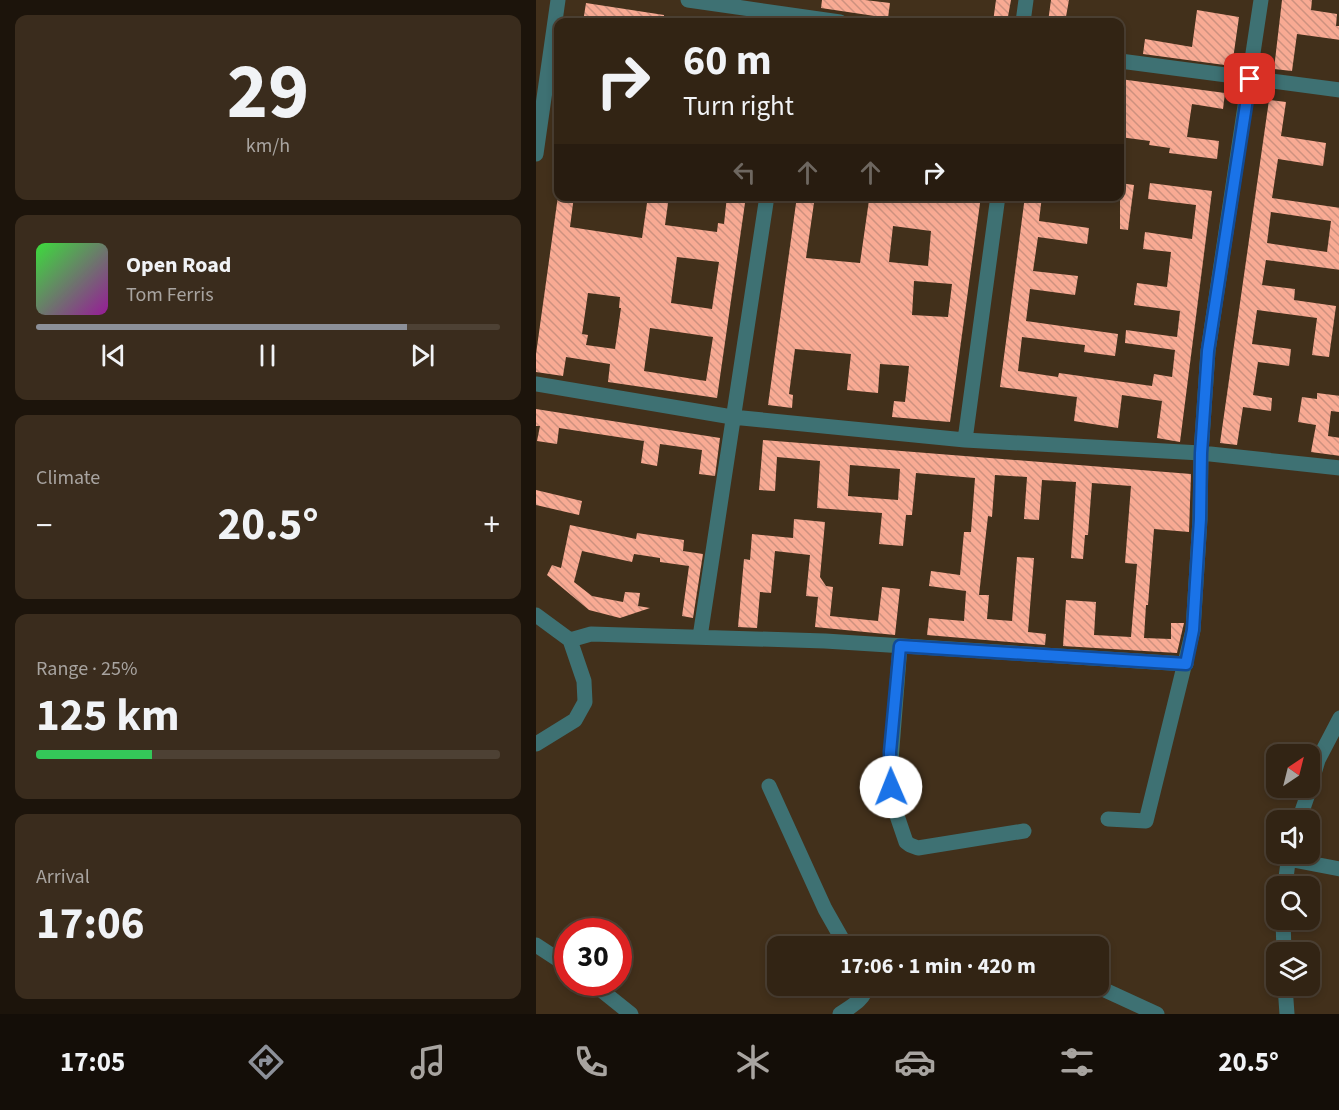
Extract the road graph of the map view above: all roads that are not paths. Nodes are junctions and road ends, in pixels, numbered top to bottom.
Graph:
1 (558, 0) edge
2 (688, 0) edge
3 (795, 0) edge
4 (1026, 0) edge
5 (1261, 0) edge
6 (555, 18) edge
7 (787, 18) edge
8 (792, 18) edge
9 (1024, 18) edge
10 (554, 28) edge
11 (1124, 62) edge
12 (1250, 79) junction
13 (1340, 90) edge
14 (536, 154) edge
15 (766, 201) edge
16 (997, 201) edge
17 (536, 384) edge
18 (732, 417) junction
19 (965, 440) junction
20 (1201, 453) junction
21 (1340, 468) edge
22 (536, 615) edge
23 (700, 637) junction
24 (570, 640) junction
25 (900, 646) junction
26 (1186, 664) junction
27 (1340, 718) edge
28 (536, 744) edge
29 (1320, 756) edge
30 (769, 786) dead end
31 (1109, 819) dead end
32 (1024, 831) dead end
33 (1320, 864) edge
34 (1340, 869) edge
35 (840, 936) edge
36 (536, 945) edge
37 (554, 957) edge
38 (1109, 992) edge
39 (608, 996) edge
40 (863, 996) edge
41 (1285, 996) edge
42 (631, 1014) edge
43 (839, 1014) edge
44 (1157, 1014) edge
45 (1286, 1014) edge

1 - 6 street
2 - 7 street
3 - 8 street
4 - 9 street
5 - 12 street
10 - 14 street
11 - 12 street
12 - 13 street
12 - 20 street
15 - 18 street
16 - 19 street
17 - 18 street
18 - 19 street
18 - 23 street
19 - 20 street
20 - 21 street
20 - 26 street
22 - 24 street
23 - 24 street
23 - 25 street
24 - 28 street
25 - 26 street
25 - 32 street
26 - 31 street
27 - 29 street
30 - 35 street
33 - 34 street
36 - 37 street
38 - 44 street
39 - 42 street
40 - 43 street
41 - 45 street

